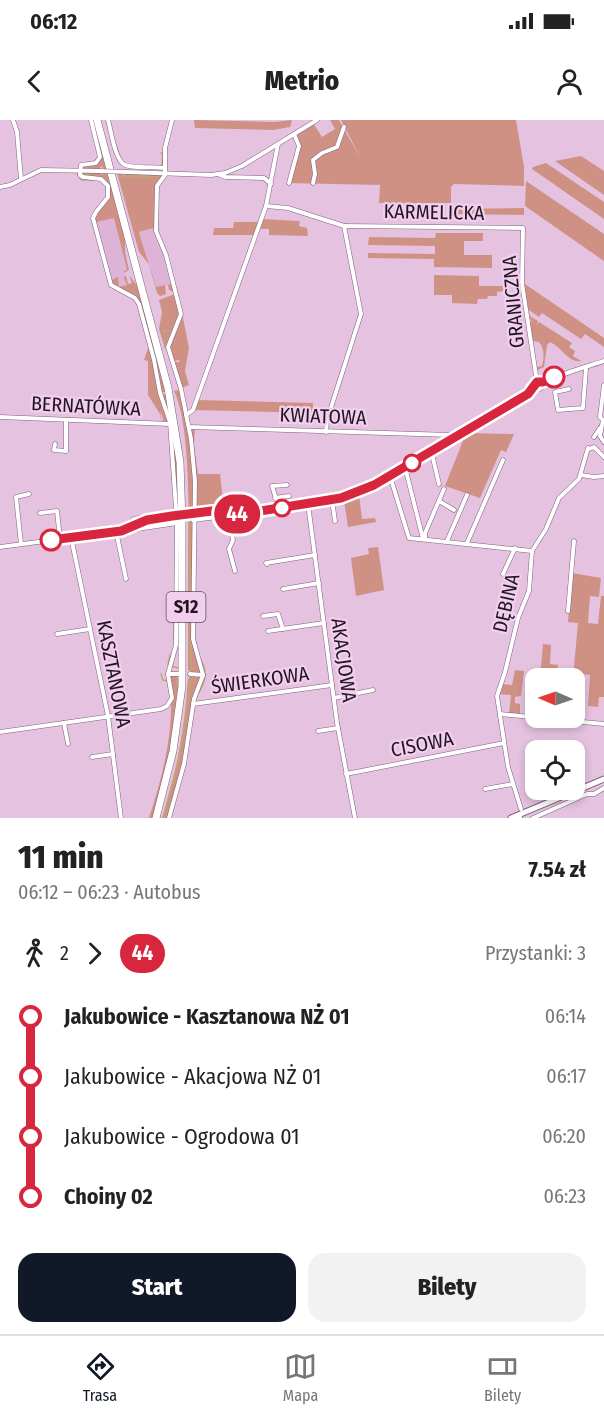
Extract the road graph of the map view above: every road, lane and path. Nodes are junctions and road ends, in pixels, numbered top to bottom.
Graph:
1 (13, 120) edge
2 (92, 120) edge
3 (97, 120) edge
4 (102, 120) edge
5 (108, 120) edge
6 (172, 120) edge
7 (317, 120) edge
8 (344, 127) dead end
9 (294, 134) junction
10 (278, 144) junction
11 (80, 170) junction
12 (165, 171) junction
13 (220, 174) junction
14 (21, 178) junction
15 (289, 183) dead end
16 (313, 183) dead end
17 (272, 184) junction
18 (0, 188) edge
19 (266, 206) junction
20 (344, 226) junction
21 (523, 228) joint
22 (604, 360) edge
23 (581, 369) junction
24 (604, 385) edge
25 (539, 386) junction
26 (569, 389) dead end
27 (171, 392) junction
28 (603, 401) edge
29 (558, 410) junction
30 (186, 415) junction
31 (0, 417) edge
32 (559, 417) dead end
33 (66, 420) junction
34 (604, 420) edge
35 (170, 424) junction
36 (189, 427) junction
37 (600, 428) junction
38 (326, 432) junction
39 (456, 437) junction
40 (594, 437) dead end
41 (604, 442) edge
42 (54, 444) dead end
43 (432, 454) dead end
44 (604, 457) edge
45 (503, 460) dead end
46 (405, 467) junction
47 (580, 475) junction
48 (390, 476) junction
49 (604, 476) edge
50 (287, 484) dead end
51 (440, 484) dead end
52 (444, 489) dead end
53 (29, 494) dead end
54 (467, 495) dead end
55 (289, 496) dead end
56 (275, 498) junction
57 (332, 500) junction
58 (439, 501) junction
59 (308, 504) junction
60 (279, 508) junction
61 (454, 510) dead end
62 (220, 512) junction
63 (40, 513) dead end
64 (194, 520) junction
65 (335, 520) dead end
66 (177, 523) junction
67 (134, 525) junction
68 (116, 531) junction
69 (232, 534) dead end
70 (71, 537) junction
71 (60, 539) junction
72 (424, 539) junction
73 (447, 541) junction
74 (574, 541) dead end
75 (467, 543) junction
76 (21, 544) junction
77 (0, 547) edge
78 (515, 548) junction
79 (532, 551) junction
80 (315, 555) junction
81 (267, 564) dead end
82 (235, 571) dead end
83 (503, 574) dead end
84 (126, 579) dead end
85 (319, 584) junction
86 (283, 589) dead end
87 (568, 611) dead end
88 (263, 616) dead end
89 (324, 623) junction
90 (90, 629) junction
91 (283, 629) junction
92 (268, 631) dead end
93 (57, 634) dead end
94 (168, 674) junction
95 (178, 674) dead end
96 (190, 674) dead end
97 (203, 675) junction
98 (332, 685) junction
99 (373, 690) dead end
100 (334, 698) junction
101 (193, 704) junction
102 (501, 715) junction
103 (108, 716) junction
104 (64, 723) junction
105 (604, 724) edge
106 (338, 728) junction
107 (318, 730) dead end
108 (0, 732) edge
109 (504, 743) junction
110 (68, 744) dead end
111 (113, 754) junction
112 (92, 757) dead end
113 (346, 774) junction
114 (604, 781) edge
115 (513, 784) junction
116 (592, 785) junction
117 (604, 788) edge
118 (486, 789) dead end
119 (597, 793) junction
120 (520, 815) edge
121 (121, 818) edge
122 (157, 818) edge
123 (169, 818) edge
124 (355, 818) edge
125 (511, 818) edge
126 (533, 818) edge

1 - 14 street
2 - 11 street
3 - 27 highway, S12
4 - 27 highway, S12
5 - 12 street
6 - 12 street
7 - 9 street
8 - 16 street
9 - 10 street
9 - 15 street
10 - 13 street
10 - 17 street
11 - 12 street, bridge
11 - 14 street
11 - 35 street
12 - 13 street
12 - 30 street
13 - 17 street
14 - 18 street
17 - 19 street
19 - 20 street, KARMELICKA
19 - 30 street
20 - 21 street, KARMELICKA
20 - 38 street
21 - 25 street, GRANICZNA
22 - 23 street
22 - 23 street
23 - 25 street
23 - 25 street
23 - 29 street
24 - 28 street
25 - 39 street
26 - 29 street
27 - 122 highway, S12
28 - 34 street
29 - 32 street
30 - 36 street
31 - 33 street, BERNATÓWKA
33 - 35 street, BERNATÓWKA
33 - 42 street
34 - 37 street
35 - 66 street
36 - 38 street, KWIATOWA
36 - 64 street
37 - 40 street
37 - 41 street
38 - 39 street, KWIATOWA
39 - 46 street
43 - 51 street
44 - 47 street
45 - 75 street
46 - 48 street
46 - 72 street
47 - 49 street
47 - 79 street
48 - 57 street
48 - 72 street
50 - 56 street
52 - 58 street
53 - 76 street
54 - 73 street
55 - 56 street
56 - 60 street
57 - 59 street
57 - 65 street
58 - 61 street
58 - 72 street
59 - 60 street
59 - 80 street, AKACJOWA
60 - 62 street
62 - 64 street
62 - 67 street, bridge
63 - 71 street
64 - 97 street
66 - 67 street
66 - 94 street
67 - 68 street
68 - 70 street
68 - 84 street
69 - 82 street
70 - 71 street
70 - 90 street, KASZTANOWA
71 - 76 street
72 - 73 street, DĘBINA
73 - 75 street, DĘBINA
74 - 87 street
75 - 78 street, DĘBINA
76 - 77 street
78 - 79 street, DĘBINA
78 - 83 street
79 - 102 street, DĘBINA
80 - 81 street
80 - 85 street, AKACJOWA
85 - 86 street
85 - 89 street, AKACJOWA
88 - 91 street
89 - 91 street
89 - 98 street, AKACJOWA
90 - 93 street
90 - 103 street, KASZTANOWA
91 - 92 street
94 - 95 street
94 - 103 street
96 - 97 street
97 - 101 street
98 - 100 street, AKACJOWA
98 - 101 street, ŚWIERKOWA
99 - 100 street
100 - 106 street, AKACJOWA
101 - 123 street
102 - 105 street
102 - 109 street, DĘBINA
103 - 104 street
103 - 111 street, KASZTANOWA
104 - 108 street
104 - 110 street
106 - 107 street
106 - 113 street, AKACJOWA
109 - 113 street, CISOWA
109 - 115 street, DĘBINA
111 - 112 street
111 - 121 street, KASZTANOWA
113 - 124 street, AKACJOWA
114 - 116 main road
115 - 118 street
115 - 120 street, DĘBINA
116 - 119 street
116 - 120 main road
117 - 119 street
119 - 126 street
120 - 125 main road

